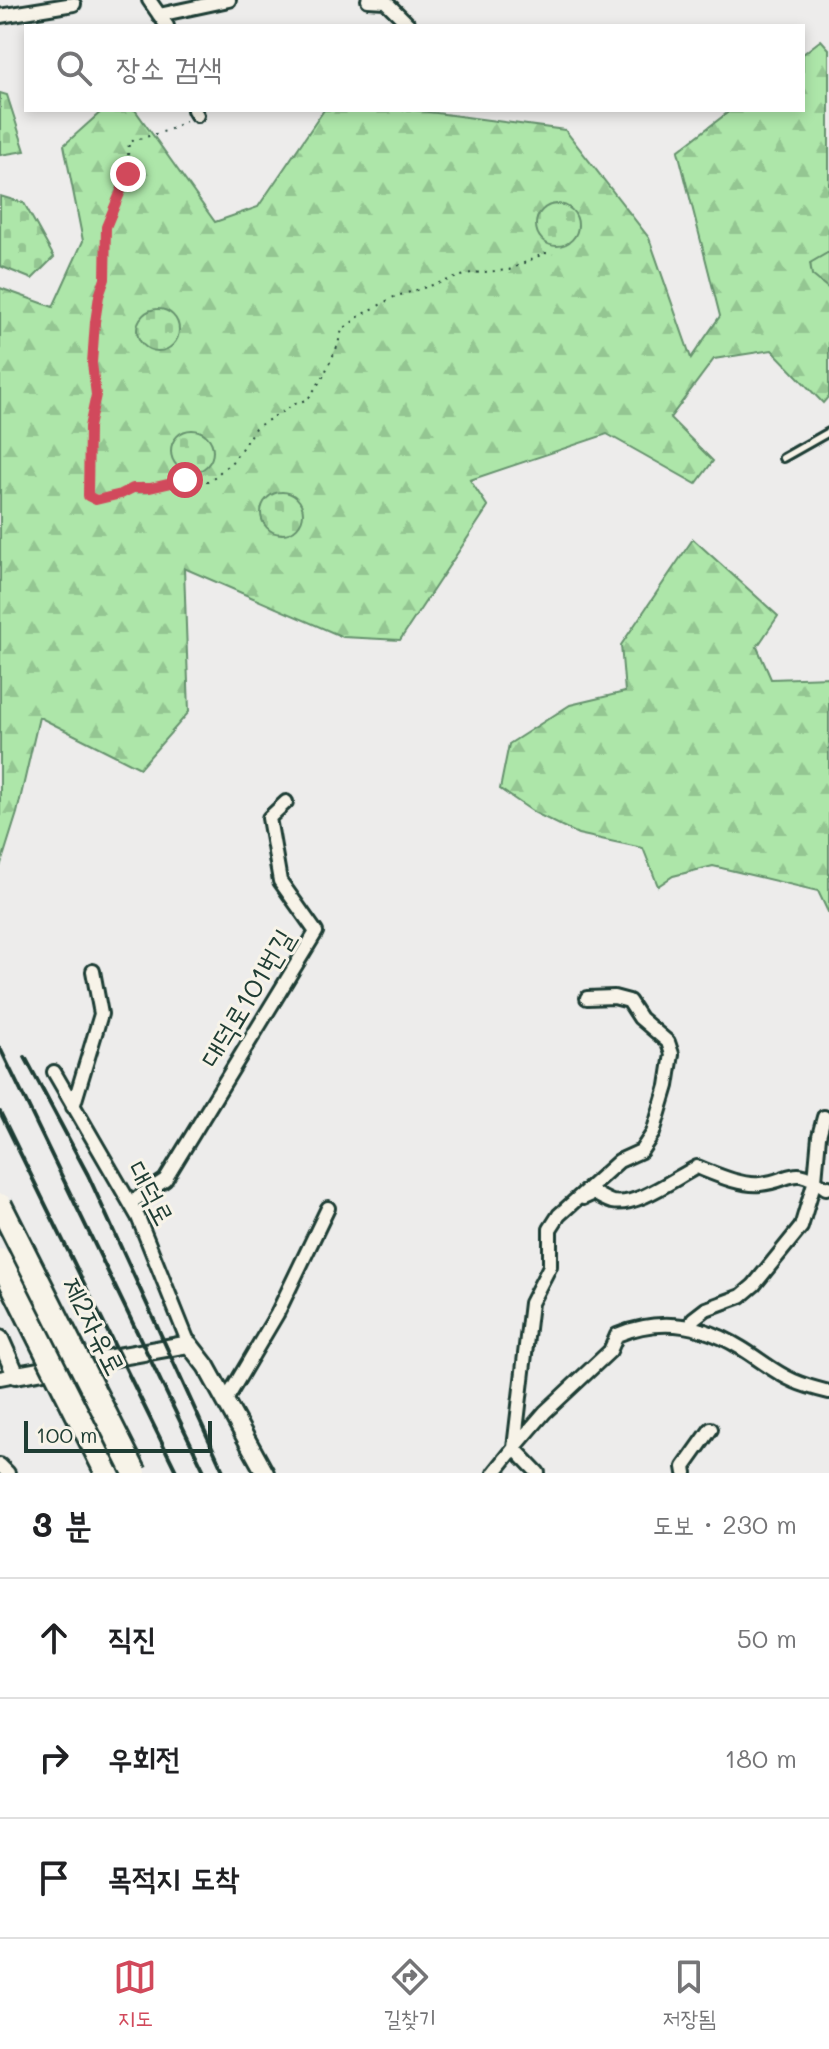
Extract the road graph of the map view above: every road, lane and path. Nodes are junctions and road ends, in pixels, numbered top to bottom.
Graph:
1 (149, 0) edge
2 (229, 0) edge
3 (368, 0) edge
4 (74, 4) dead end
5 (36, 5) edge
6 (0, 16) edge
7 (163, 20) edge
8 (408, 24) edge
9 (196, 112) edge
10 (553, 254) dead end
11 (828, 432) edge
12 (829, 442) edge
13 (783, 458) dead end
14 (286, 802) dead end
15 (93, 971) dead end
16 (587, 998) dead end
17 (54, 1072) dead end
18 (73, 1107) junction
19 (824, 1117) dead end
20 (815, 1180) junction
21 (829, 1187) edge
22 (576, 1200) junction
23 (130, 1203) junction
24 (0, 1205) edge
25 (328, 1208) dead end
26 (0, 1260) edge
27 (692, 1326) junction
28 (0, 1339) edge
29 (189, 1344) junction
30 (8, 1377) edge
31 (829, 1392) edge
32 (225, 1402) junction
33 (711, 1429) dead end
34 (514, 1448) junction
35 (0, 1465) edge
36 (8, 1473) edge
37 (107, 1473) edge
38 (135, 1473) edge
39 (265, 1473) edge
40 (494, 1473) edge
41 (538, 1473) edge
42 (685, 1473) edge

1 - 7 street
2 - 7 street
3 - 8 street
4 - 5 street
5 - 6 street
9 - 10 path
11 - 12 lane
11 - 13 lane
14 - 23 street, 대덕로101번길
15 - 18 street
16 - 22 street
17 - 18 street, 대덕로
18 - 23 street, 대덕로
19 - 20 street
20 - 21 street
20 - 22 street
20 - 27 street
22 - 34 street
23 - 29 street, 대덕로
24 - 38 highway, 제2자유로, bridge
25 - 32 street
26 - 37 highway, 제2자유로, bridge
27 - 31 street
27 - 34 street
28 - 30 street
29 - 30 street
29 - 32 street, 대덕로
32 - 39 street, 대덕로
33 - 42 street
34 - 40 street
34 - 41 street
35 - 36 street

